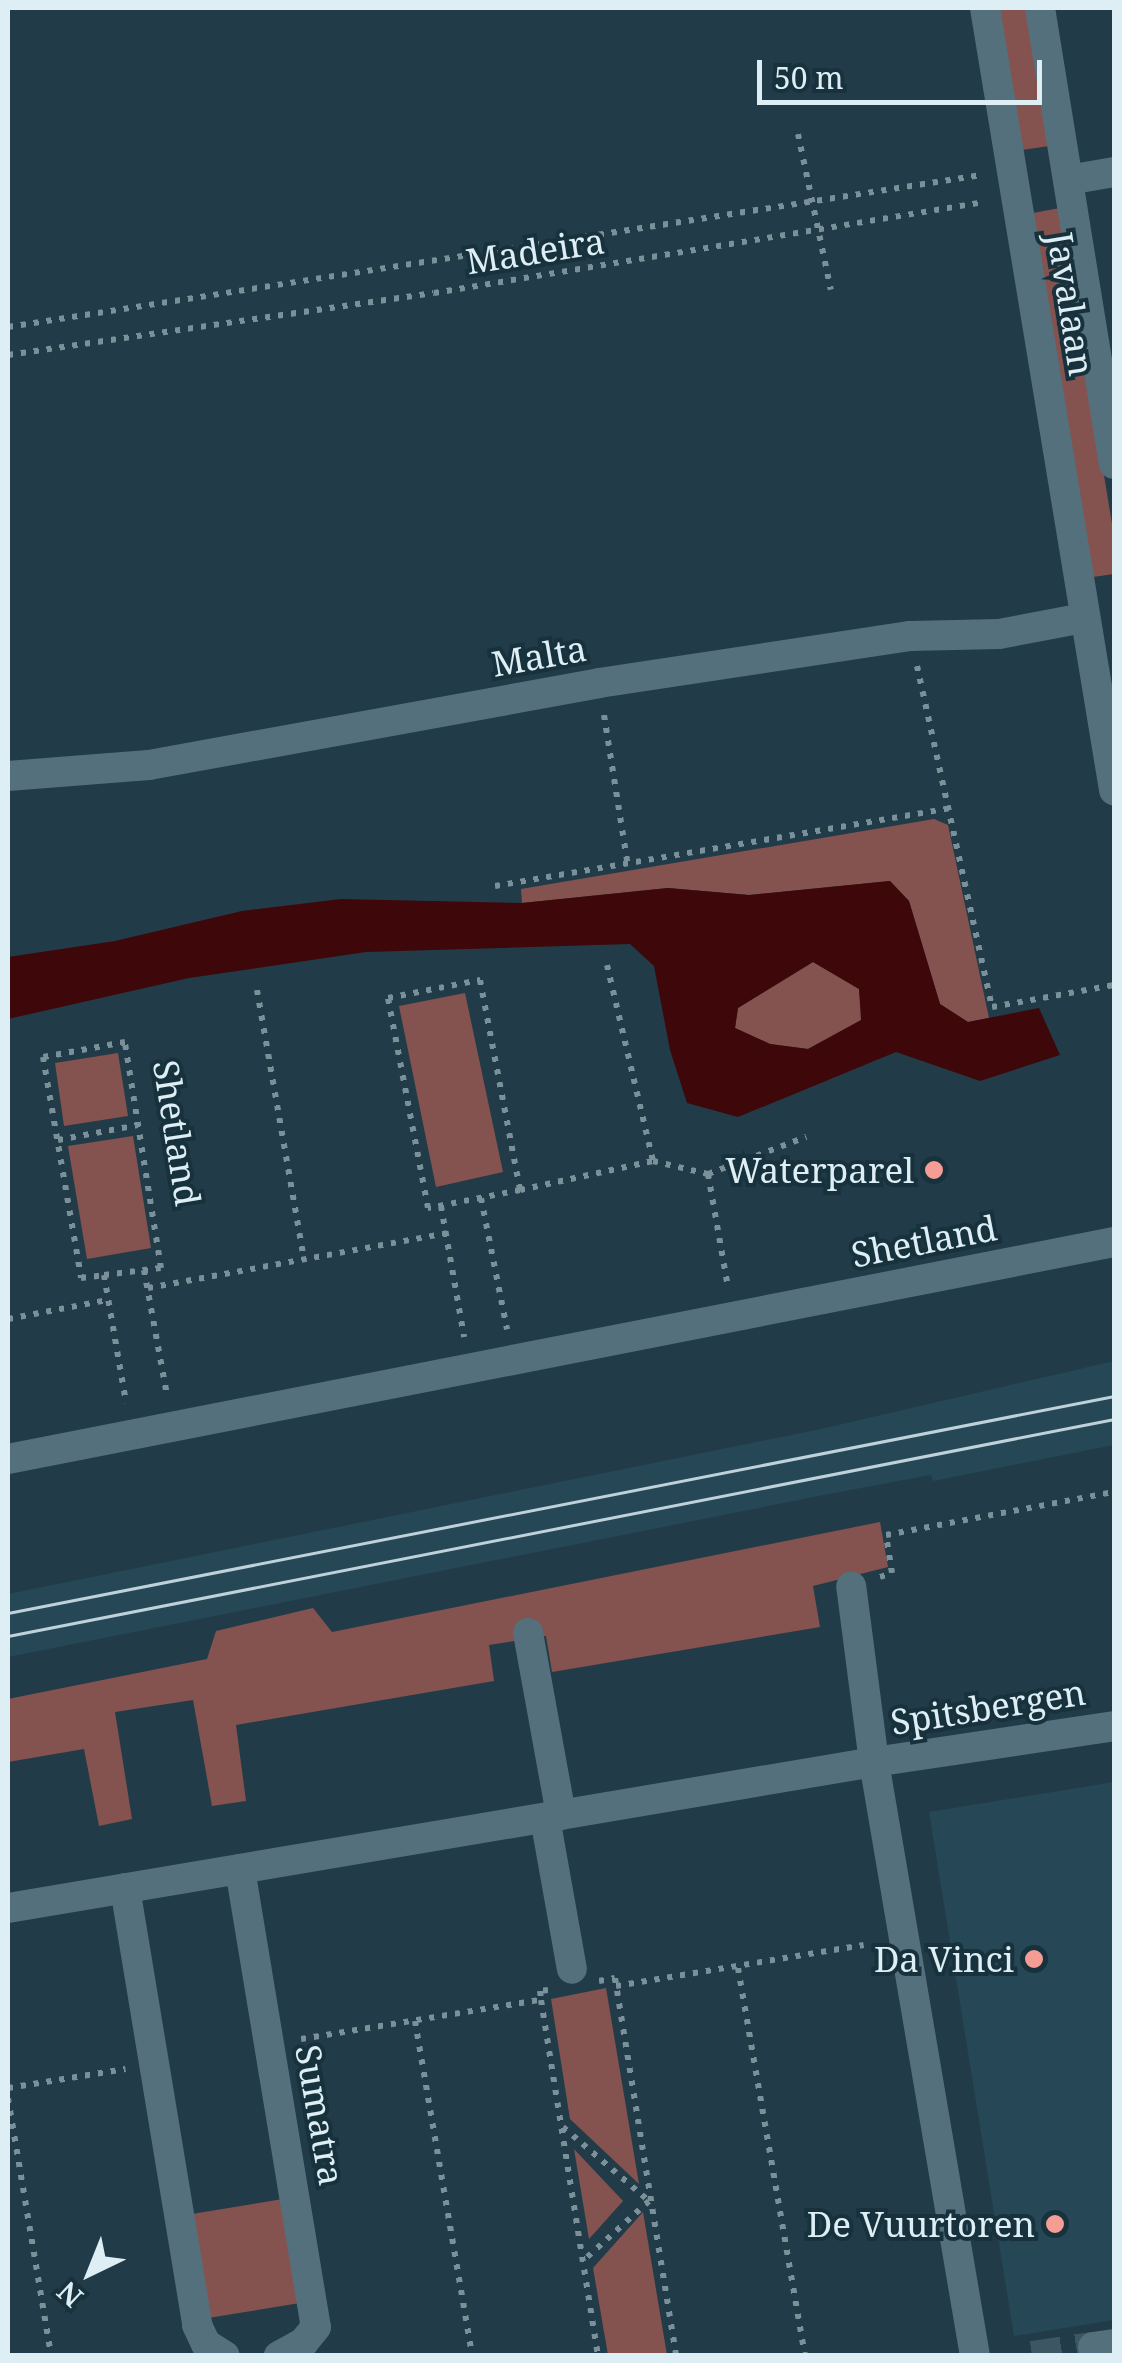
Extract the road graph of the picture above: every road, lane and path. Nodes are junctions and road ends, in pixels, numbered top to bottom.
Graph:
1 (985, 8) edge
2 (1040, 8) edge
3 (798, 134) dead end
4 (1114, 172) edge
5 (1068, 180) junction
6 (1014, 183) junction
7 (812, 201) junction
8 (820, 230) junction
9 (830, 290) dead end
10 (8, 327) edge
11 (8, 355) edge
12 (1114, 464) edge
13 (1084, 618) junction
14 (910, 636) junction
15 (599, 683) junction
16 (8, 776) edge
17 (1114, 790) edge
18 (950, 808) junction
19 (628, 866) junction
20 (495, 886) dead end
21 (607, 965) dead end
22 (1114, 986) edge
23 (257, 990) dead end
24 (138, 1124) junction
25 (806, 1137) dead end
26 (58, 1140) junction
27 (653, 1161) junction
28 (708, 1174) junction
29 (520, 1190) junction
30 (480, 1198) junction
31 (441, 1206) junction
32 (447, 1233) junction
33 (1114, 1242) edge
34 (304, 1260) junction
35 (144, 1270) junction
36 (104, 1275) junction
37 (148, 1288) junction
38 (108, 1300) junction
39 (733, 1316) junction
40 (8, 1318) edge
41 (513, 1359) junction
42 (469, 1368) junction
43 (172, 1425) junction
44 (132, 1434) junction
45 (8, 1459) edge
46 (1114, 1492) edge
47 (851, 1586) joint
48 (528, 1633) dead end
49 (1114, 1726) edge
50 (874, 1762) junction
51 (553, 1816) junction
52 (240, 1868) junction
53 (124, 1888) junction
54 (8, 1908) edge
55 (864, 1944) dead end
56 (738, 1968) junction
57 (573, 1977) junction
58 (616, 1986) junction
59 (541, 2000) junction
60 (415, 2020) junction
61 (270, 2044) junction
62 (154, 2064) junction
63 (8, 2088) edge
64 (8, 2098) edge
65 (563, 2127) junction
66 (649, 2201) junction
67 (583, 2261) junction
68 (52, 2356) edge
69 (225, 2356) edge
70 (279, 2356) edge
71 (472, 2356) edge
72 (598, 2356) edge
73 (676, 2356) edge
74 (805, 2356) edge
75 (974, 2356) edge

1 - 6 street, Javalaan
2 - 5 street, Javalaan
3 - 7 path
4 - 5 street
5 - 12 street, Javalaan
6 - 7 path
6 - 8 path, Madeira
6 - 13 street, Javalaan
7 - 8 path
7 - 10 path
8 - 9 path
8 - 11 path, Madeira
13 - 14 street, Malta
13 - 17 street, Javalaan
14 - 15 street, Malta
14 - 18 path
15 - 16 street, Malta
15 - 19 path
18 - 19 path
18 - 22 path
19 - 20 path
21 - 27 path
23 - 34 path
24 - 26 path
24 - 26 path, Shetland
24 - 35 path, Shetland
25 - 28 path
26 - 36 path, Shetland
27 - 28 path
27 - 29 path
28 - 39 path
29 - 30 path
29 - 31 path
30 - 31 path
30 - 41 path
31 - 32 path
32 - 34 path
32 - 42 path
33 - 39 street, Shetland
34 - 37 path
35 - 36 path
35 - 37 path
36 - 38 path
37 - 43 path
38 - 40 path
38 - 44 path
39 - 41 street, Shetland
41 - 42 street, Shetland
42 - 43 street, Shetland
43 - 44 street, Shetland
44 - 45 street, Shetland
46 - 47 path
47 - 50 street
48 - 51 street
49 - 50 street, Spitsbergen
50 - 51 street
50 - 75 street, Spitsbergen
51 - 52 street
51 - 57 street
52 - 53 street
52 - 61 street, Sumatra
53 - 54 street
53 - 62 street
55 - 56 path
56 - 58 path
56 - 74 path
57 - 58 path
57 - 59 path
58 - 66 path
59 - 60 path
59 - 65 path
60 - 61 path
60 - 71 path
61 - 70 street, Sumatra
62 - 63 path
62 - 69 street
64 - 68 path
65 - 66 path
65 - 67 path
66 - 67 path
66 - 73 path
67 - 72 path

